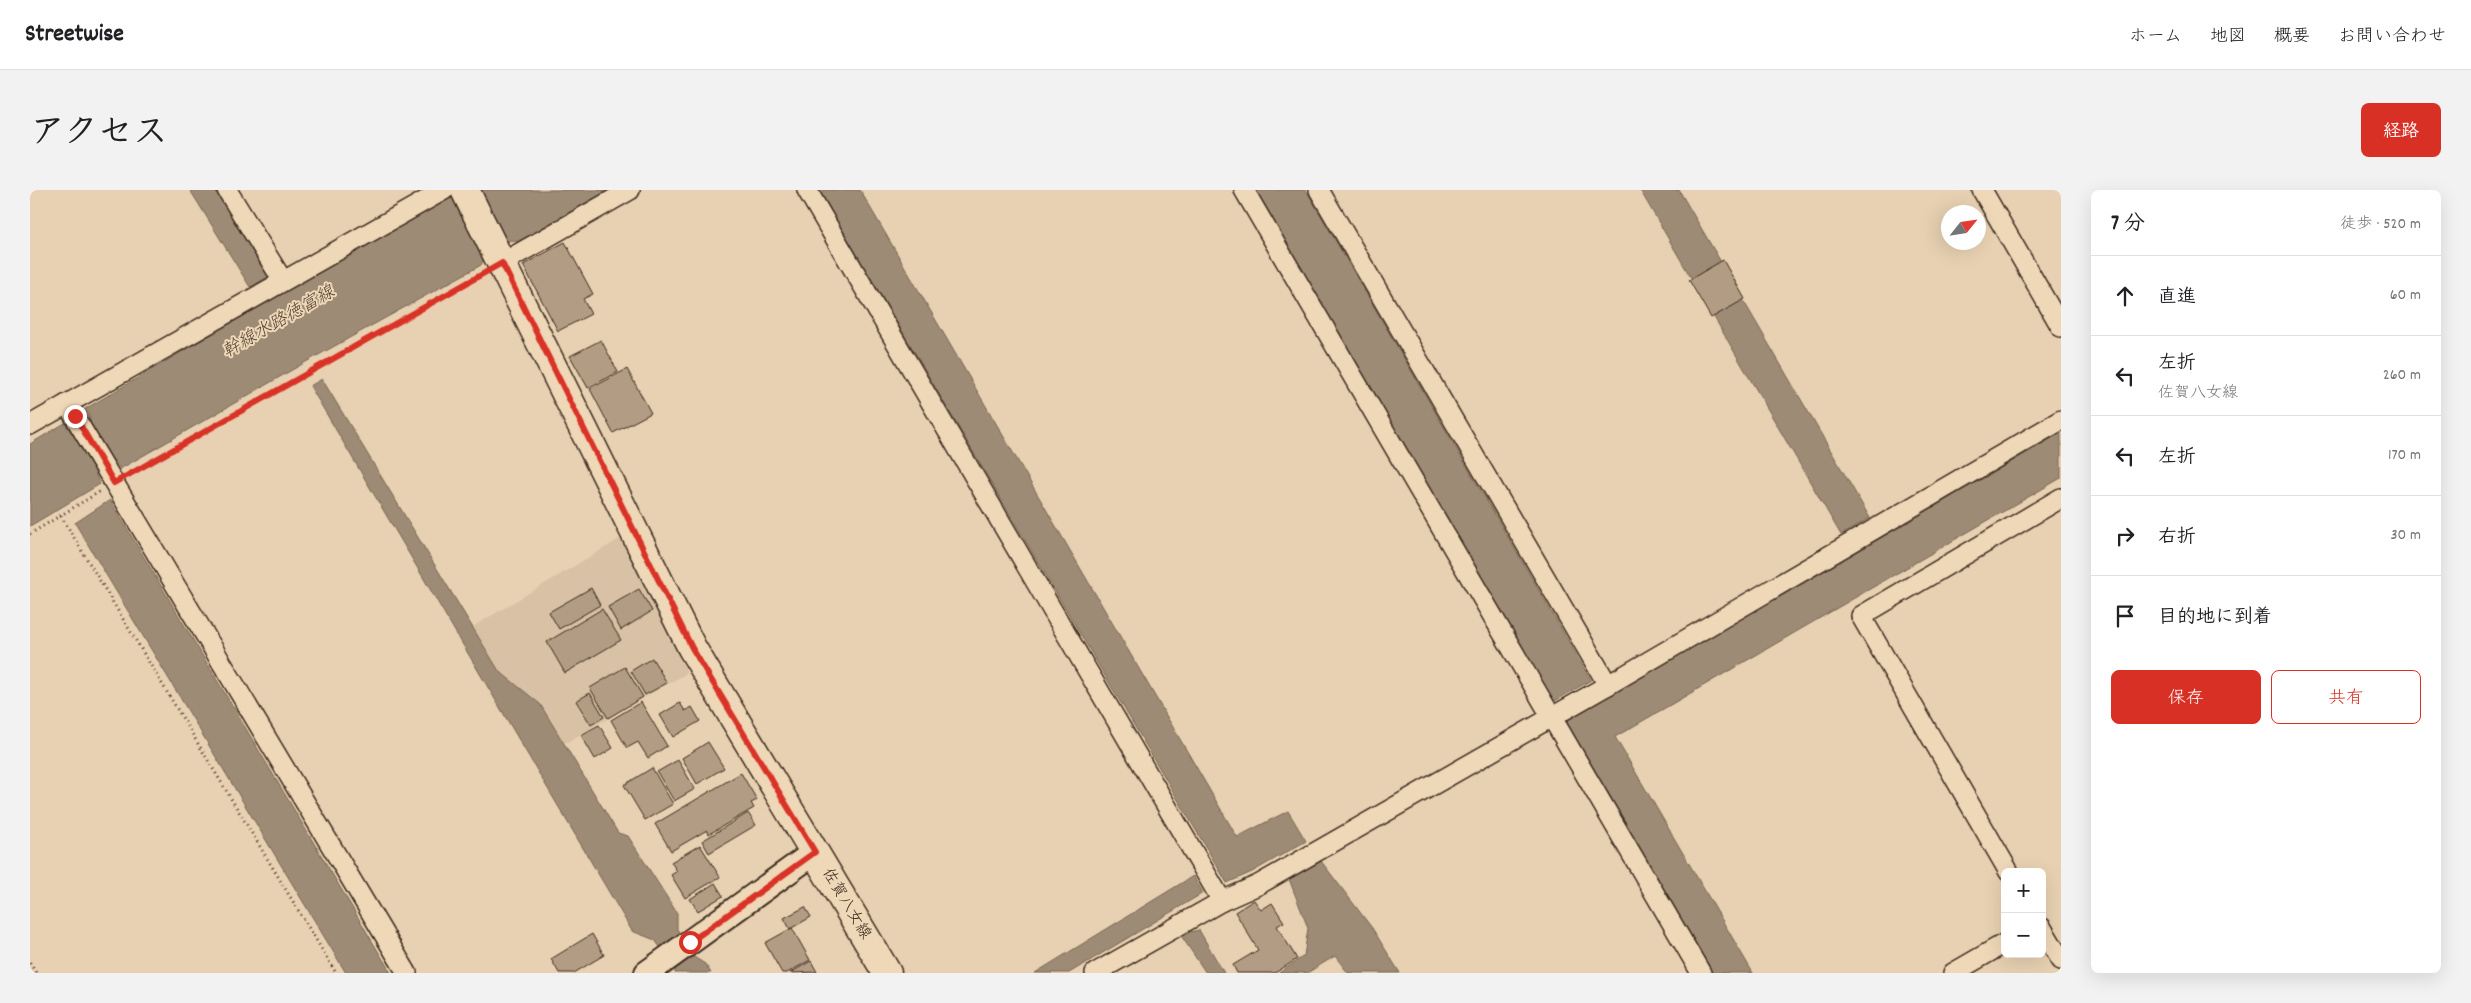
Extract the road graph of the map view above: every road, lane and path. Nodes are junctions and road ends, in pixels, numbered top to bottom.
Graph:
1 (228, 190) edge
2 (630, 190) edge
3 (807, 190) edge
4 (1244, 190) edge
5 (1319, 190) edge
6 (1982, 190) edge
7 (459, 192) edge
8 (499, 258) junction
9 (283, 282) junction
10 (2061, 327) edge
11 (71, 410) junction
12 (2061, 420) edge
13 (30, 425) edge
14 (111, 478) junction
15 (2061, 498) edge
16 (61, 516) junction
17 (30, 534) edge
18 (1608, 684) junction
19 (1552, 716) junction
20 (815, 852) junction
21 (2007, 868) edge
22 (1222, 901) junction
23 (2046, 935) edge
24 (2001, 945) edge
25 (2061, 960) edge
26 (30, 963) edge
27 (656, 966) edge
28 (36, 973) edge
29 (336, 973) edge
30 (407, 973) edge
31 (887, 973) edge
32 (1095, 973) edge
33 (1701, 973) edge
34 (1954, 973) edge

1 - 9 street
2 - 8 street
3 - 22 street
4 - 19 street
5 - 18 street
6 - 10 street
7 - 8 main road, 佐賀八女線
7 - 9 street
8 - 14 path
8 - 20 main road, 佐賀八女線
9 - 11 street
11 - 13 street
11 - 14 street
12 - 18 street
14 - 16 path
14 - 30 street
15 - 21 street
16 - 17 path
16 - 29 path
18 - 19 street
19 - 22 street
19 - 33 street
20 - 27 street
20 - 31 main road, 佐賀八女線
22 - 32 street
23 - 25 street
24 - 34 street
26 - 28 path

